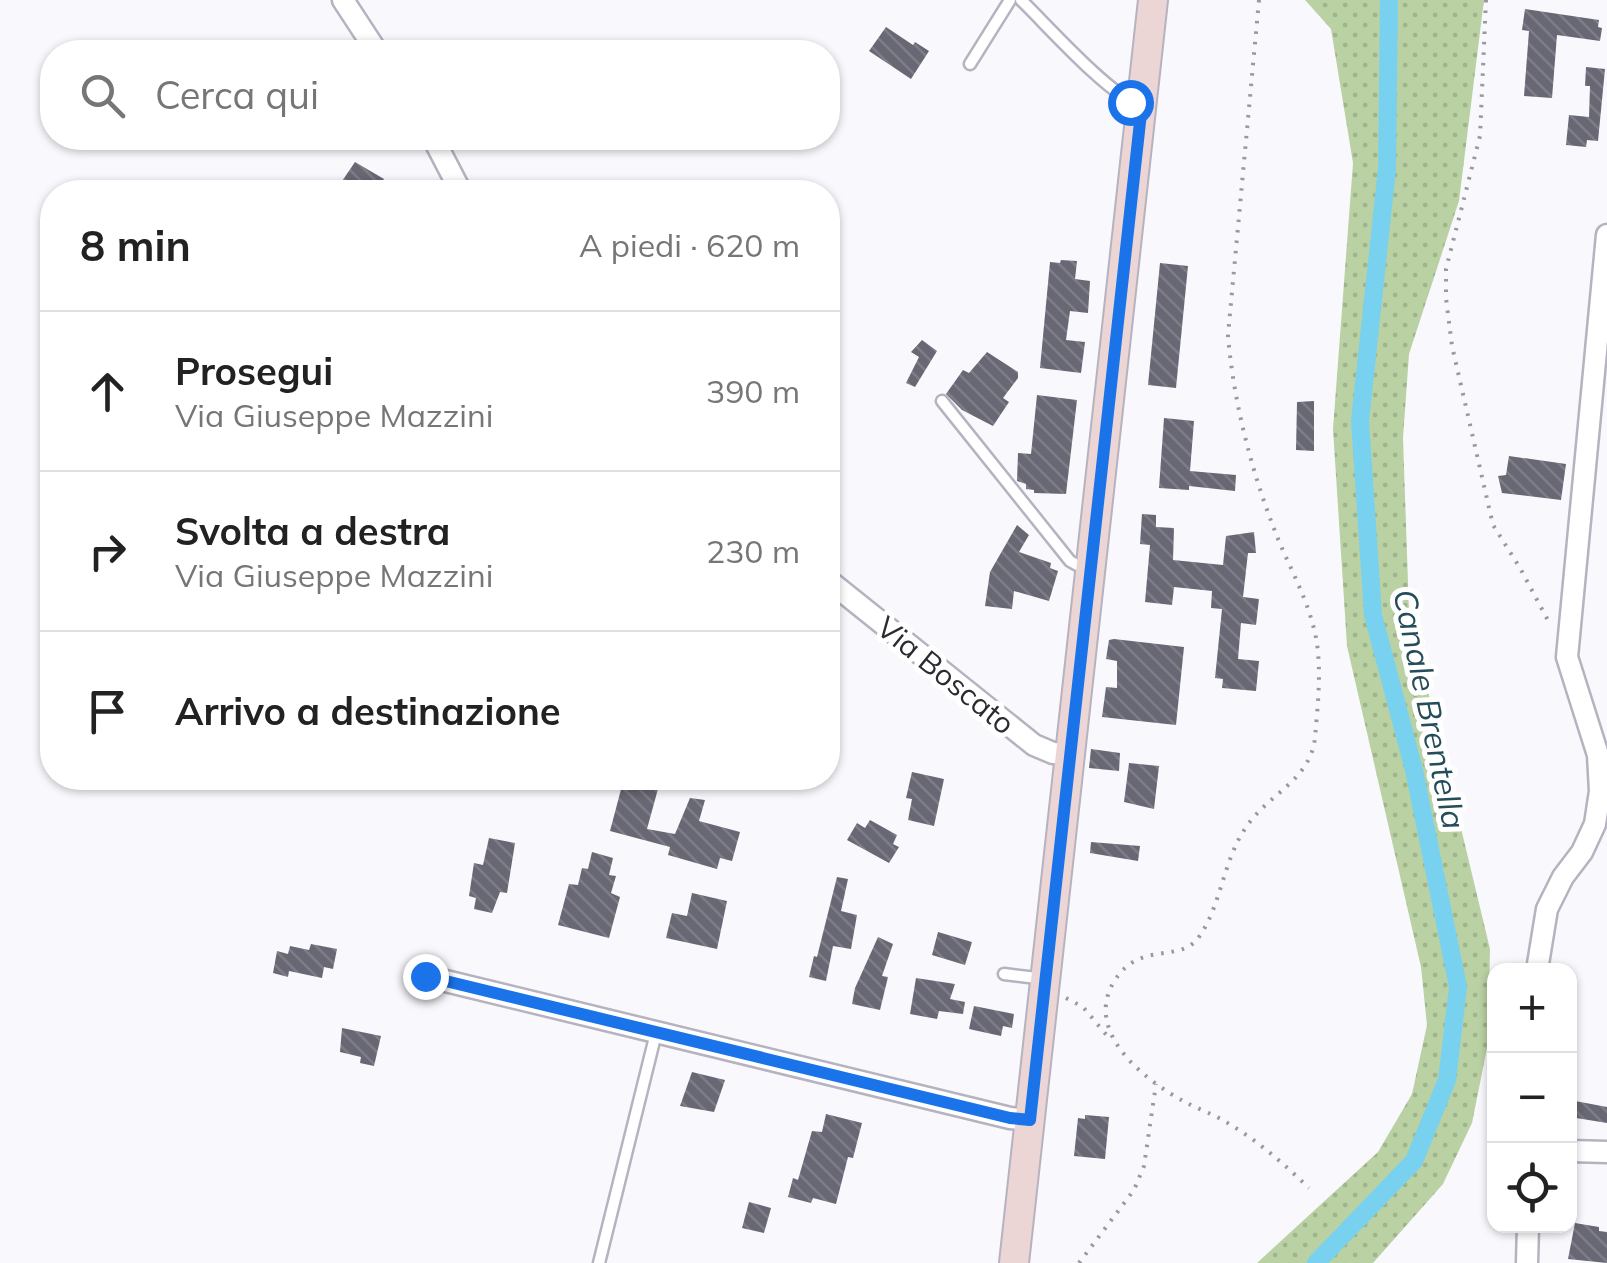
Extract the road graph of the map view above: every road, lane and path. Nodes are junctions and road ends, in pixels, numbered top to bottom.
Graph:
1 (343, 0) edge
2 (1010, 0) edge
3 (1021, 0) edge
4 (1154, 0) edge
5 (1260, 0) edge
6 (1486, 0) edge
7 (369, 40) edge
8 (970, 64) dead end
9 (1142, 104) junction
10 (438, 150) edge
11 (455, 180) edge
12 (1607, 235) edge
13 (942, 401) dead end
14 (1092, 570) junction
15 (840, 590) edge
16 (1567, 649) junction
17 (1072, 754) junction
18 (1538, 963) edge
19 (1004, 974) dead end
20 (425, 976) dead end
21 (1045, 987) junction
22 (656, 1032) junction
23 (1112, 1041) junction
24 (1156, 1084) junction
25 (1030, 1120) junction
26 (1577, 1151) edge
27 (1607, 1152) edge
28 (1308, 1188) dead end
29 (1528, 1233) edge
30 (599, 1263) edge
31 (1014, 1263) edge
32 (1079, 1263) edge
33 (1527, 1263) edge

1 - 7 street
2 - 8 lane
3 - 9 lane
4 - 9 main road
5 - 23 path
6 - 16 path
9 - 14 main road
10 - 11 street
12 - 16 street
13 - 14 lane
14 - 17 main road
15 - 17 street, Via Boscato
16 - 18 street
17 - 21 main road
19 - 21 lane
20 - 22 street
21 - 23 path
21 - 25 main road
22 - 25 street
22 - 30 lane
23 - 24 path
24 - 28 path
24 - 32 path
25 - 31 main road
26 - 27 street
29 - 33 street

